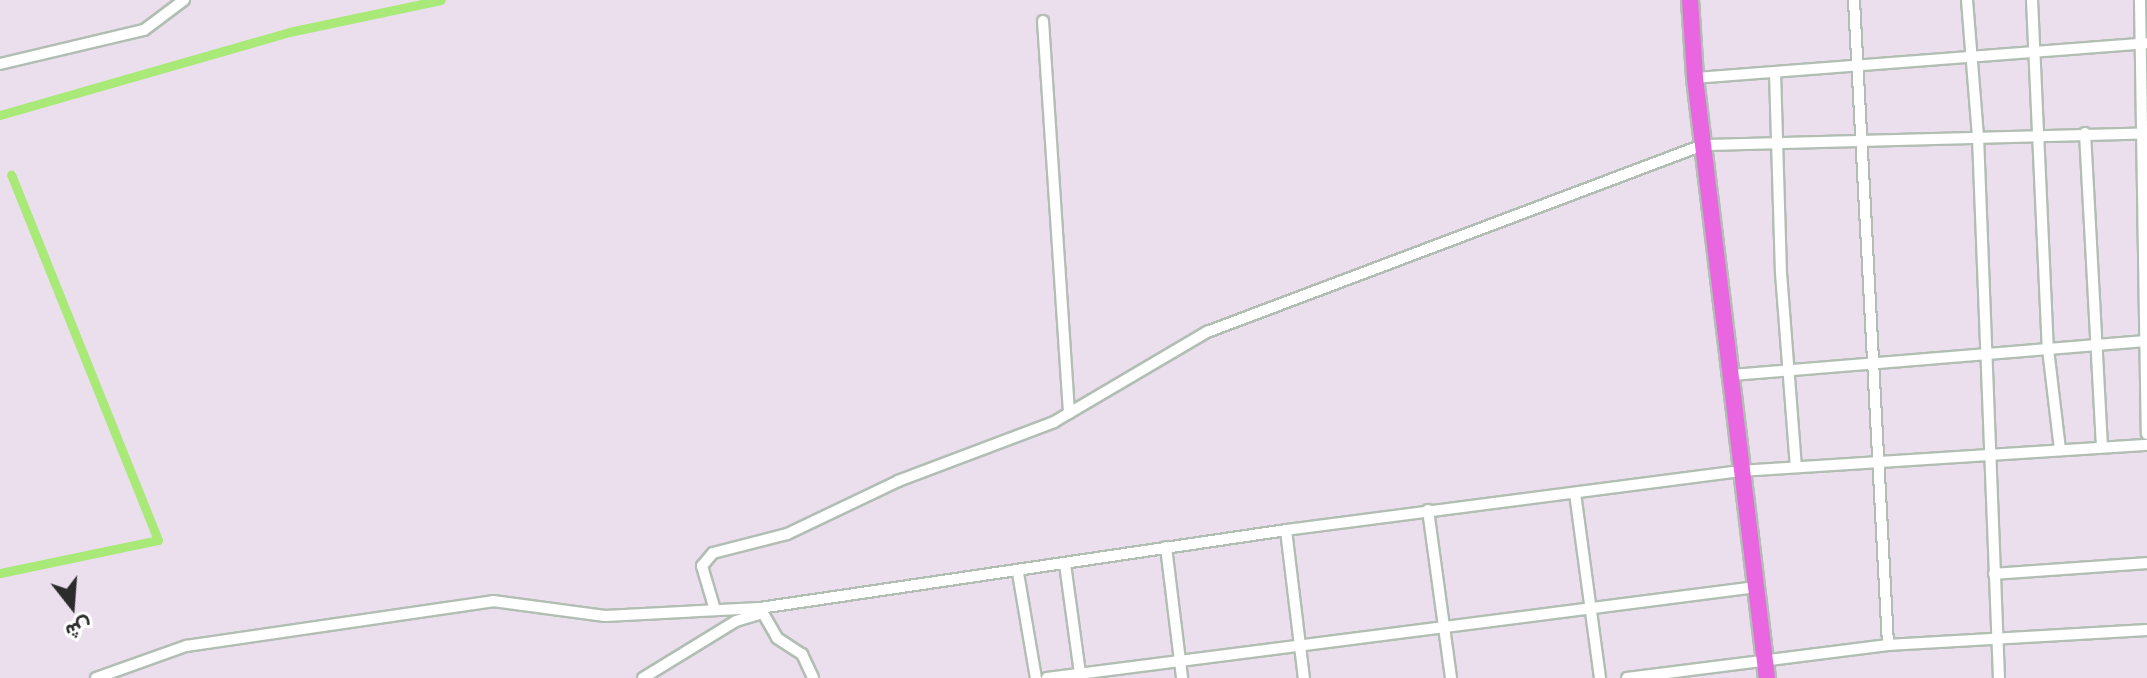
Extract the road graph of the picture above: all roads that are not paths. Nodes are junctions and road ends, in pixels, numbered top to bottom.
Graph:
1 (184, 0) edge
2 (1690, 0) edge
3 (1854, 0) edge
4 (1967, 0) edge
5 (2032, 0) edge
6 (2140, 0) edge
7 (1043, 21) dead end
8 (2145, 43) edge
9 (2034, 50) junction
10 (1973, 58) junction
11 (0, 64) edge
12 (1858, 67) junction
13 (1775, 72) junction
14 (1695, 78) junction
15 (2085, 133) junction
16 (2145, 133) edge
17 (2038, 135) junction
18 (1978, 137) junction
19 (1864, 142) junction
20 (1775, 144) junction
21 (1703, 145) junction
22 (2146, 341) edge
23 (2098, 345) junction
24 (2048, 349) junction
25 (1984, 355) junction
26 (1873, 365) junction
27 (1790, 370) junction
28 (1731, 375) junction
29 (1069, 413) junction
30 (2147, 434) edge
31 (2147, 445) edge
32 (2102, 447) junction
33 (2060, 450) junction
34 (1988, 455) junction
35 (1876, 460) junction
36 (1796, 466) junction
37 (1741, 471) junction
38 (1575, 493) junction
39 (1428, 510) junction
40 (1286, 530) junction
41 (1166, 547) junction
42 (2147, 563) edge
43 (1065, 564) junction
44 (1018, 573) junction
45 (1994, 574) junction
46 (1756, 587) junction
47 (1591, 609) junction
48 (715, 610) junction
49 (761, 610) junction
50 (1445, 626) junction
51 (2147, 630) edge
52 (1996, 639) junction
53 (1888, 645) junction
54 (1300, 646) junction
55 (1765, 658) junction
56 (1180, 660) junction
57 (1132, 673) edge
58 (1080, 674) junction
59 (96, 678) edge
60 (643, 678) edge
61 (813, 678) edge
62 (1036, 678) edge
63 (1047, 678) edge
64 (1182, 678) edge
65 (1304, 678) edge
66 (1451, 678) edge
67 (1600, 678) edge
68 (1627, 678) edge
69 (1767, 678) edge
70 (1999, 678) edge

1 - 11 street
2 - 14 main road
3 - 12 street
4 - 10 street
5 - 9 street
6 - 8 street
7 - 29 street
8 - 9 street
8 - 16 street
9 - 10 street
9 - 17 street
10 - 12 street
10 - 18 street
12 - 13 street
12 - 19 street
13 - 14 street
13 - 20 street
14 - 21 main road
15 - 16 street
15 - 17 street
15 - 23 street
16 - 22 street
17 - 18 street
17 - 24 street
18 - 19 street
18 - 25 street
19 - 20 street
19 - 26 street
20 - 21 street
20 - 27 street
21 - 28 main road
21 - 29 street
22 - 23 street
22 - 30 street
23 - 24 street
23 - 32 street
24 - 25 street
24 - 33 street
25 - 26 street
25 - 34 street
26 - 27 street
26 - 35 street
27 - 28 street
27 - 36 street
28 - 37 main road
29 - 48 street
31 - 32 street
32 - 33 street
33 - 34 street
34 - 35 street
34 - 45 street
35 - 36 street
35 - 53 street
36 - 37 street
37 - 38 street
37 - 46 main road
38 - 39 street
38 - 47 street
39 - 40 street
39 - 50 street
40 - 41 street
40 - 54 street
41 - 43 street
41 - 56 street
42 - 45 street
43 - 44 street
43 - 58 street
44 - 49 street
44 - 62 street
45 - 52 street
46 - 47 street
46 - 55 main road
47 - 50 street
47 - 67 street
48 - 49 street
48 - 59 street
49 - 60 street
49 - 61 street
50 - 54 street
50 - 66 street
51 - 52 street
52 - 53 street
52 - 70 street
53 - 55 street
54 - 56 street
54 - 65 street
55 - 68 street
55 - 69 main road
56 - 57 street
56 - 64 street
57 - 58 street
58 - 63 street

